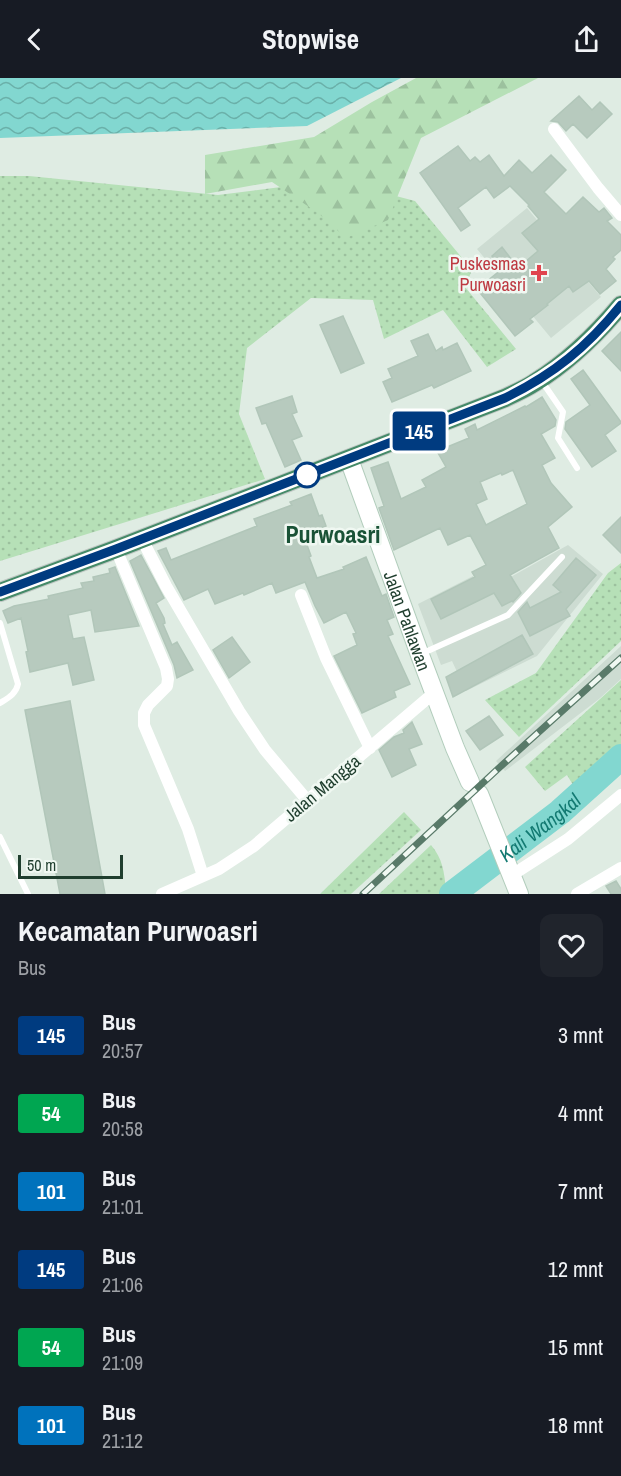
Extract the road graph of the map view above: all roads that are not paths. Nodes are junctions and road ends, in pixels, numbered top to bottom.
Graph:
1 (554, 129) dead end
2 (621, 215) edge
3 (621, 305) edge
4 (540, 379) junction
5 (349, 459) junction
6 (577, 468) dead end
7 (142, 539) junction
8 (116, 549) junction
9 (562, 557) dead end
10 (0, 592) edge
11 (301, 594) dead end
12 (0, 623) edge
13 (420, 655) junction
14 (435, 693) junction
15 (0, 703) edge
16 (370, 748) junction
17 (307, 800) junction
18 (619, 800) edge
19 (0, 837) edge
20 (621, 868) edge
21 (510, 871) junction
22 (203, 876) junction
23 (28, 894) edge
24 (162, 894) edge
25 (519, 894) edge
26 (577, 894) edge

1 - 2 street
3 - 4 highway
4 - 5 highway
4 - 6 lane
5 - 7 highway
5 - 13 main road, Jalan Pahlawan
7 - 8 highway
7 - 17 street
8 - 10 highway
8 - 22 street
9 - 13 lane
11 - 16 street
12 - 15 lane
13 - 14 main road, Jalan Pahlawan
14 - 16 street, Jalan Mangga
14 - 21 main road, Jalan Pahlawan
16 - 17 street, Jalan Mangga
17 - 22 street, Jalan Mangga
18 - 21 street
19 - 23 lane
20 - 26 street
21 - 25 main road, Jalan Pahlawan
22 - 24 street, Jalan Mangga

